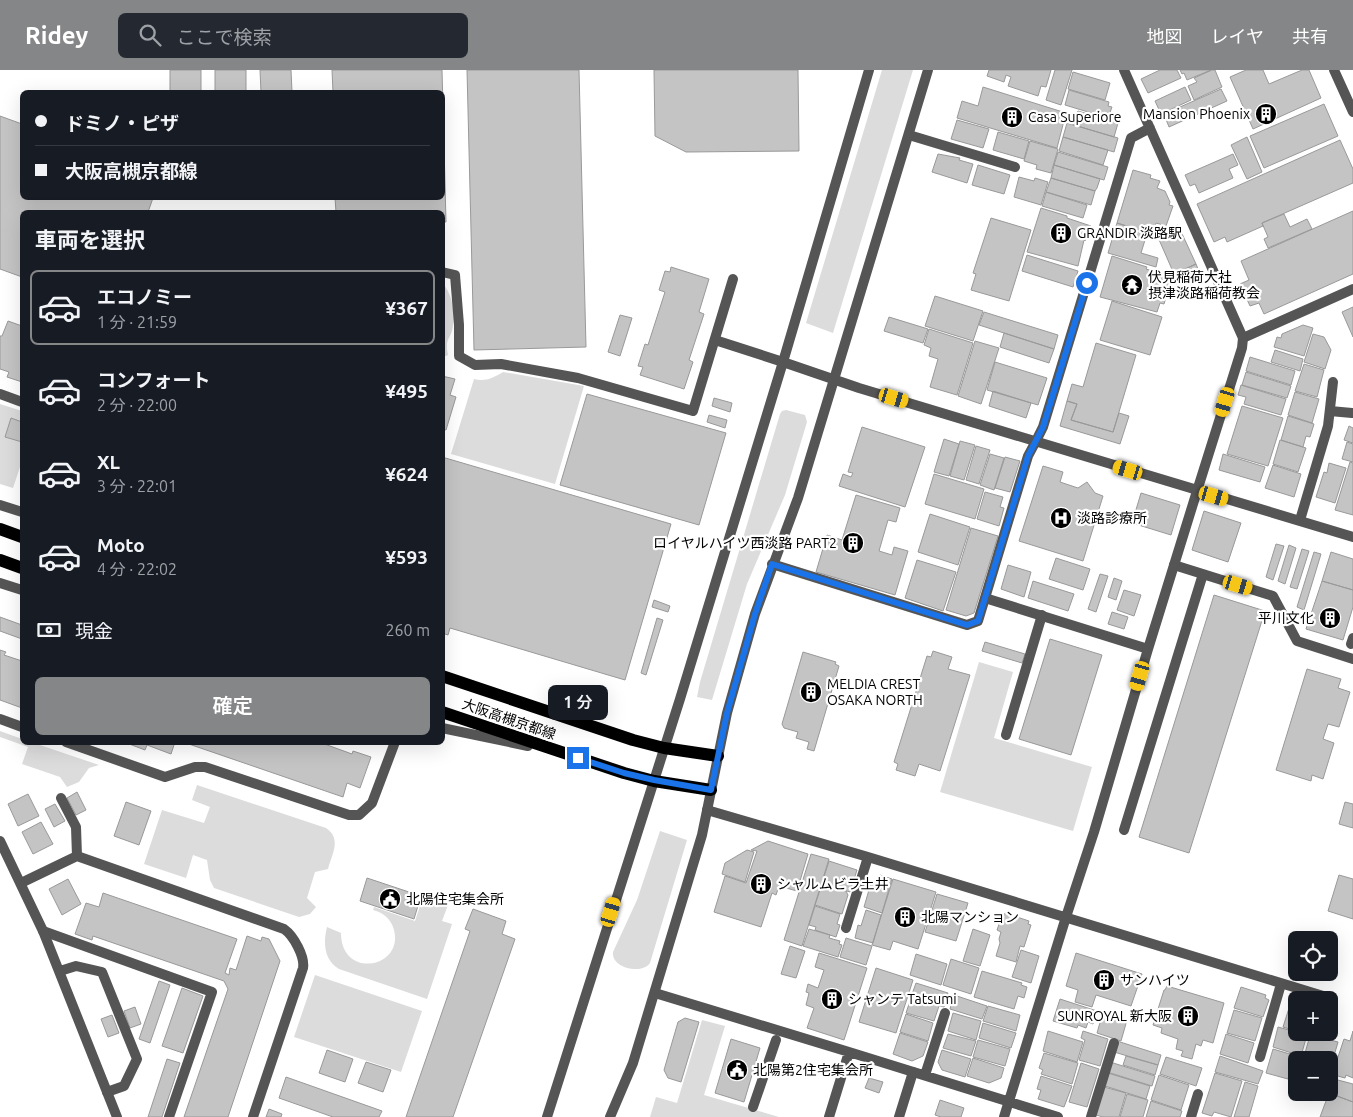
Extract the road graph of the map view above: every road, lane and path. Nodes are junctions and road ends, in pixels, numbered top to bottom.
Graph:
1 (869, 70) edge
2 (928, 70) edge
3 (1124, 70) edge
4 (1334, 70) edge
5 (1353, 112) edge
6 (1150, 128) junction
7 (909, 134) junction
8 (1015, 167) dead end
9 (445, 273) edge
10 (733, 279) dead end
11 (1353, 289) edge
12 (1243, 338) junction
13 (716, 340) junction
14 (783, 362) junction
15 (833, 380) junction
16 (1334, 382) dead end
17 (0, 394) edge
18 (20, 401) edge
19 (1330, 411) junction
20 (1352, 413) edge
21 (1036, 441) junction
22 (1197, 491) junction
23 (0, 504) edge
24 (20, 511) edge
25 (1300, 520) junction
26 (0, 529) edge
27 (20, 536) edge
28 (1353, 537) edge
29 (0, 560) edge
30 (772, 564) junction
31 (1174, 565) junction
32 (20, 567) edge
33 (1203, 574) junction
34 (0, 583) edge
35 (20, 589) edge
36 (985, 598) junction
37 (1042, 615) junction
38 (1148, 649) junction
39 (1353, 659) edge
40 (445, 673) edge
41 (445, 677) edge
42 (457, 681) junction
43 (445, 713) edge
44 (0, 719) edge
45 (20, 726) edge
46 (445, 729) edge
47 (1006, 735) dead end
48 (74, 745) edge
49 (394, 745) edge
50 (664, 748) junction
51 (563, 753) junction
52 (718, 756) junction
53 (654, 780) junction
54 (711, 790) junction
55 (61, 798) dead end
56 (707, 810) junction
57 (1124, 830) dead end
58 (0, 841) edge
59 (77, 856) junction
60 (868, 857) junction
61 (20, 883) junction
62 (1066, 917) junction
63 (846, 928) dead end
64 (43, 931) junction
65 (60, 971) junction
66 (1281, 984) junction
67 (1305, 991) edge
68 (655, 993) junction
69 (945, 1013) dead end
70 (776, 1040) dead end
71 (1114, 1043) dead end
72 (849, 1052) junction
73 (1260, 1057) dead end
74 (913, 1072) junction
75 (925, 1075) junction
76 (107, 1092) junction
77 (1198, 1094) dead end
78 (1009, 1102) junction
79 (753, 1107) dead end
80 (117, 1117) edge
81 (169, 1117) edge
82 (253, 1117) edge
83 (547, 1117) edge
84 (610, 1117) edge
85 (829, 1117) edge
86 (899, 1117) edge
87 (1004, 1117) edge
88 (1058, 1117) edge
89 (1091, 1117) edge
90 (1191, 1117) edge

1 - 14 street
2 - 7 street
3 - 6 street
4 - 5 street
6 - 12 street
6 - 21 street
7 - 8 street
7 - 15 street
9 - 13 street
10 - 13 street
11 - 12 street
12 - 22 street
13 - 14 street
14 - 15 street
14 - 50 street
15 - 21 street
15 - 30 street
16 - 19 street
17 - 18 street
19 - 20 street
19 - 25 street
21 - 22 street
21 - 36 street
22 - 25 street
22 - 31 street
23 - 24 street
25 - 28 street
26 - 27 main road
29 - 32 main road
30 - 36 street
30 - 52 street
31 - 33 street
31 - 38 street
33 - 39 street
33 - 57 street
34 - 35 street
36 - 37 street
37 - 38 street
37 - 47 street
38 - 62 street
40 - 42 street
41 - 42 main road, 大阪高槻京都線
42 - 50 main road, 大阪高槻京都線
43 - 51 main road, 大阪高槻京都線
44 - 45 street
46 - 51 street
48 - 49 street
50 - 52 main road, 大阪高槻京都線
50 - 53 street
51 - 53 main road, 大阪高槻京都線
52 - 54 street
53 - 54 main road, 大阪高槻京都線
53 - 83 street
54 - 56 street
55 - 59 street
56 - 60 street
56 - 68 street
58 - 61 street
59 - 61 street
59 - 82 street
60 - 62 street
60 - 63 street
61 - 64 street
62 - 66 street
62 - 78 street
64 - 65 street
64 - 81 street
65 - 76 street
65 - 76 street
66 - 67 street
66 - 73 street
68 - 72 street
68 - 84 street
69 - 75 street
70 - 79 street
71 - 89 street
72 - 74 street
72 - 85 street
74 - 75 street
74 - 86 street
75 - 78 street
76 - 80 street
77 - 90 street
78 - 87 street
78 - 88 street

